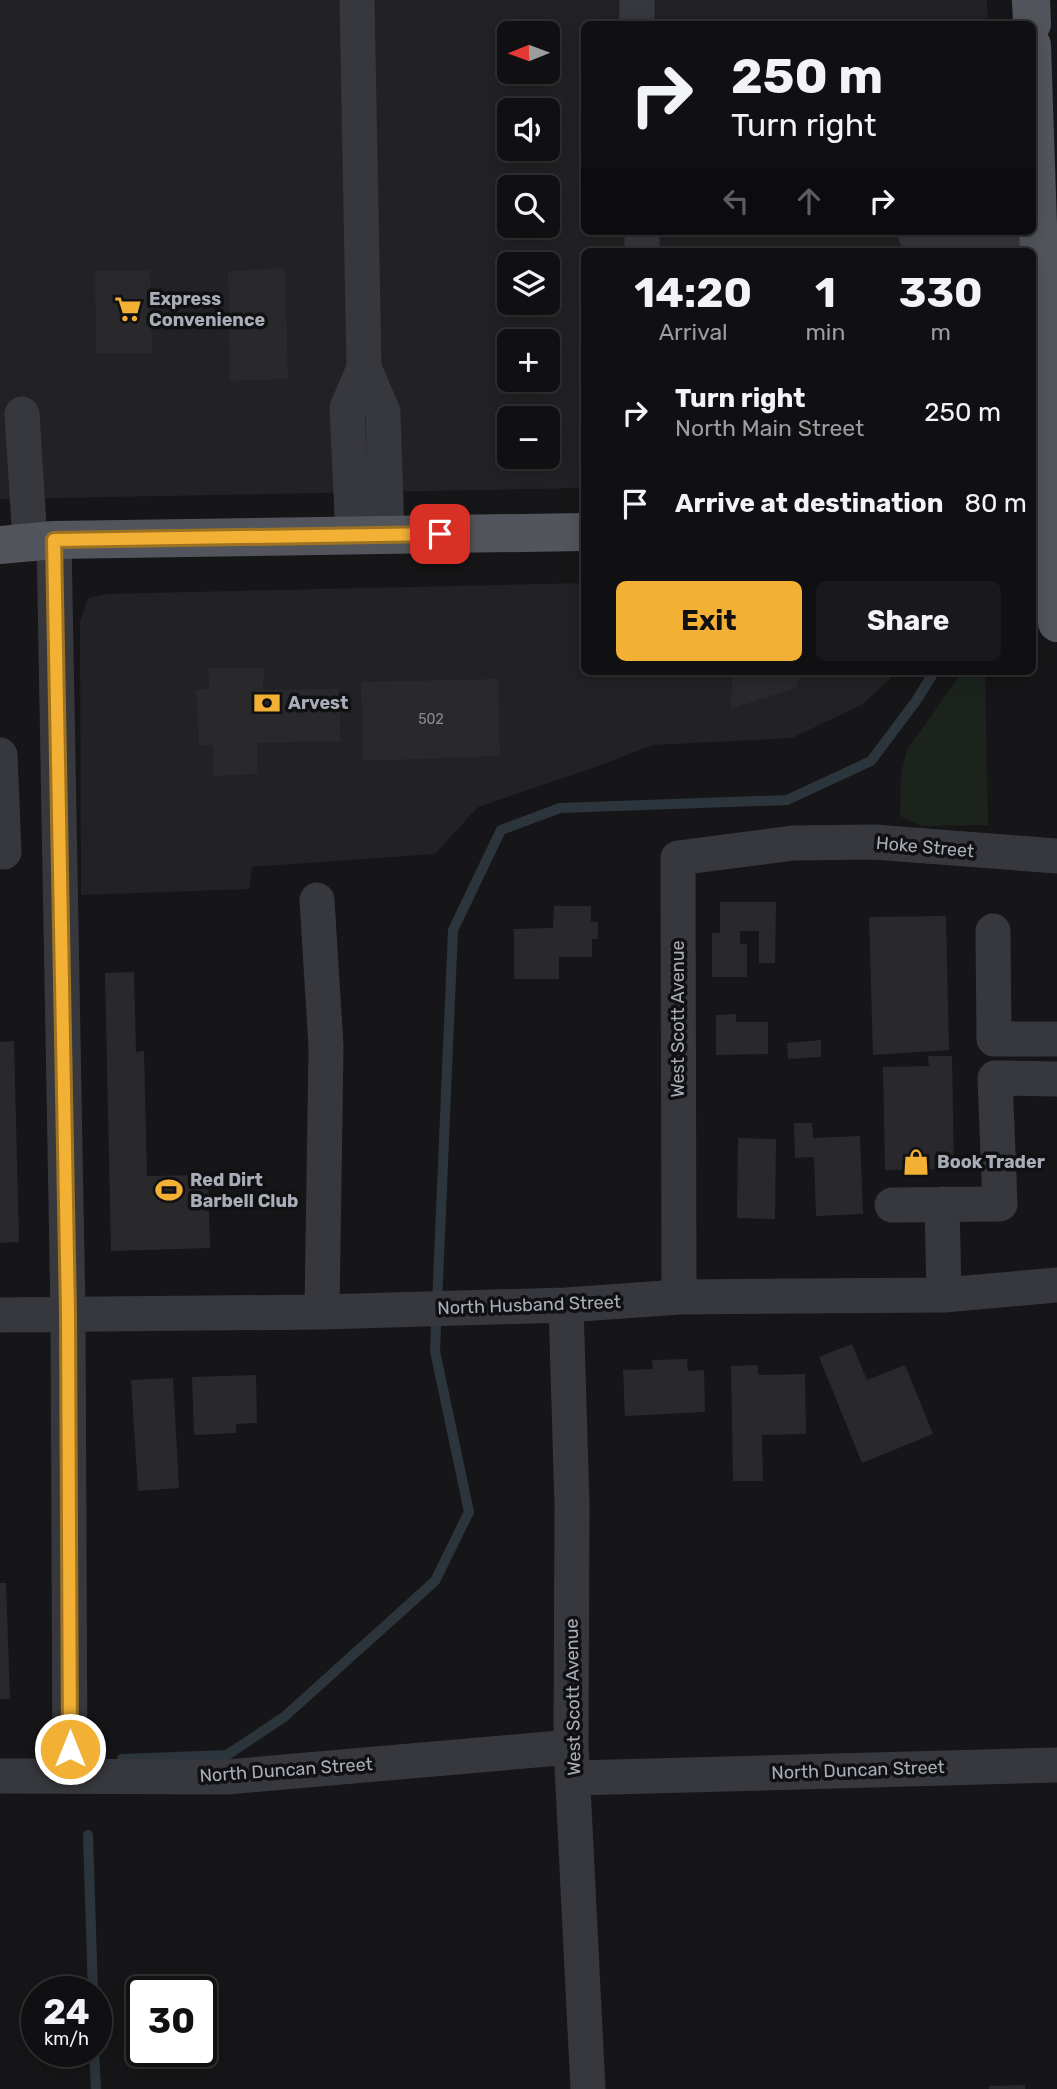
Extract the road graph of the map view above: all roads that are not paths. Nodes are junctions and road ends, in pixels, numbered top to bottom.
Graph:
1 (357, 0) edge
2 (637, 0) edge
3 (1031, 0) edge
4 (638, 21) edge
5 (1032, 21) edge
6 (1036, 154) edge
7 (1039, 235) junction
8 (916, 236) dead end
9 (22, 414) dead end
10 (1046, 525) edge
11 (581, 532) edge
12 (370, 535) junction
13 (28, 542) edge
14 (1057, 623) edge
15 (0, 755) edge
16 (793, 843) joint
17 (2, 852) edge
18 (59, 852) junction
19 (1057, 856) edge
20 (317, 900) dead end
21 (993, 931) dead end
22 (1057, 1039) edge
23 (1057, 1079) edge
24 (942, 1204) junction
25 (892, 1205) dead end
26 (1057, 1285) edge
27 (944, 1295) junction
28 (679, 1297) junction
29 (566, 1305) junction
30 (322, 1312) junction
31 (68, 1313) junction
32 (0, 1315) edge
33 (573, 1763) junction
34 (1057, 1765) edge
35 (0, 1776) edge
36 (70, 1776) junction
37 (588, 2089) edge

1 - 12 street
2 - 4 street
3 - 5 main road
6 - 7 main road
7 - 8 street
7 - 10 main road
9 - 13 street
10 - 14 main road
11 - 12 main road
12 - 13 main road
13 - 18 street
15 - 17 street
16 - 19 street, Hoke Street
16 - 28 street, West Scott Avenue
17 - 18 street
18 - 31 street
20 - 30 street
21 - 22 street
23 - 24 street
24 - 25 street
24 - 27 street
26 - 27 street, North Husband Street
27 - 28 street, North Husband Street
28 - 29 street, North Husband Street
29 - 30 street, North Husband Street
29 - 33 street, West Scott Avenue
30 - 31 street, North Husband Street
31 - 32 street, North Husband Street
31 - 36 street
33 - 34 street, North Duncan Street
33 - 36 street, North Duncan Street
33 - 37 street, West Scott Avenue
35 - 36 street, North Duncan Street

